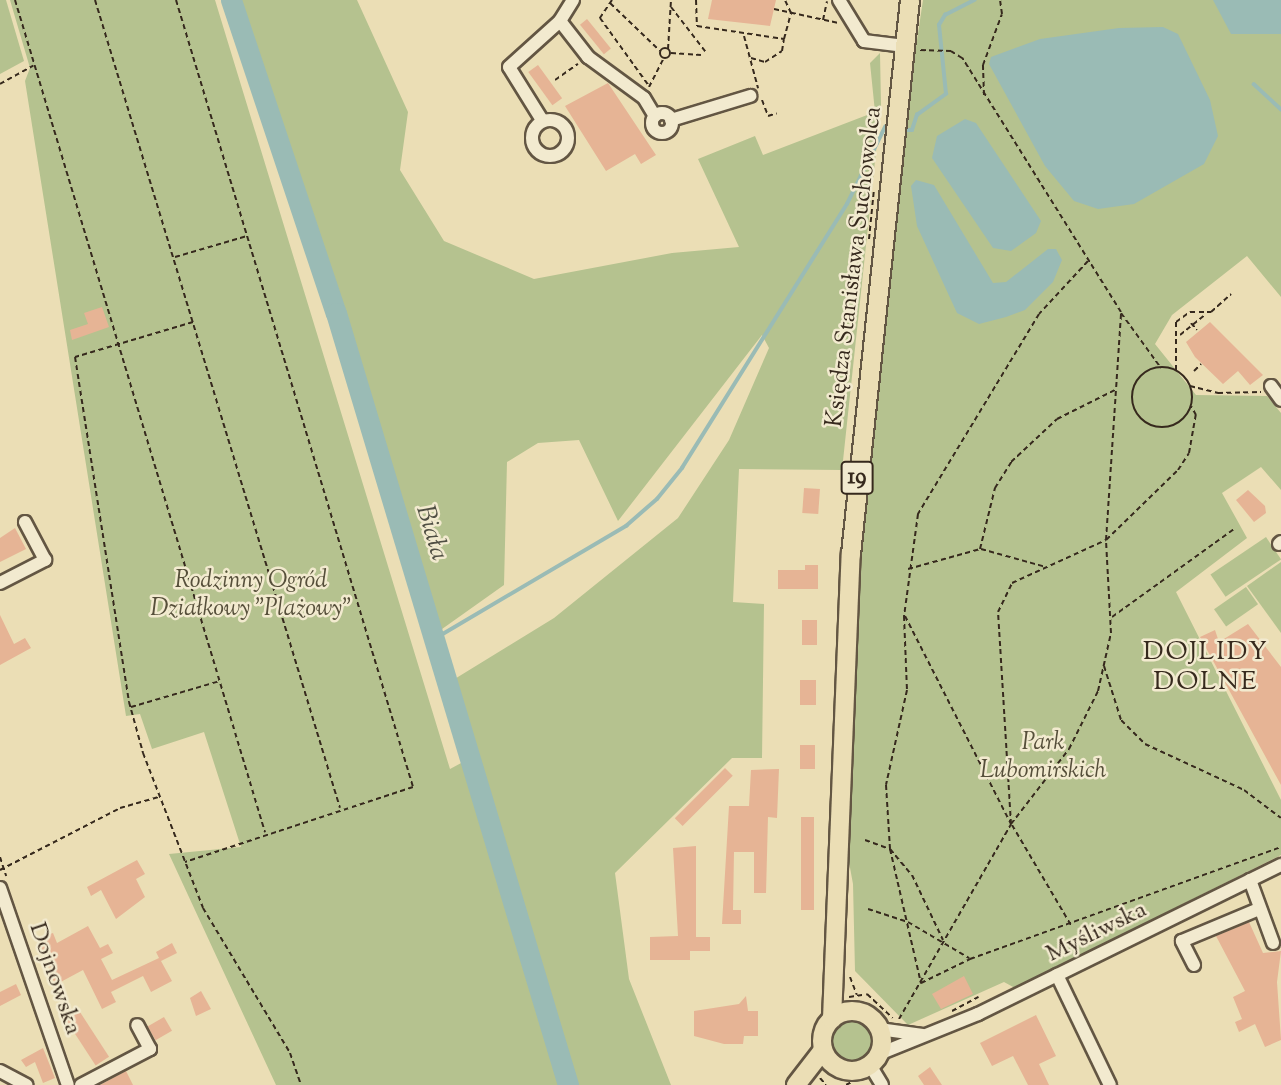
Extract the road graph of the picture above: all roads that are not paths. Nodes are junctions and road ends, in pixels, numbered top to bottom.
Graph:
1 (573, 0) edge
2 (839, 0) edge
3 (910, 0) edge
4 (560, 21) junction
5 (910, 44) junction
6 (750, 96) dead end
7 (542, 120) dead end
8 (26, 522) dead end
9 (0, 583) edge
10 (1281, 865) edge
11 (1250, 880) junction
12 (0, 888) edge
13 (1259, 909) junction
14 (1273, 943) dead end
15 (835, 958) junction
16 (1194, 965) dead end
17 (1057, 975) junction
18 (855, 1011) junction
19 (832, 1019) junction
20 (137, 1025) dead end
21 (879, 1029) junction
22 (930, 1035) junction
23 (823, 1050) junction
24 (875, 1060) junction
25 (838, 1068) junction
26 (0, 1071) edge
27 (26, 1085) edge
28 (68, 1085) edge
29 (81, 1085) edge
30 (796, 1085) edge
31 (809, 1085) edge
32 (882, 1085) edge
33 (1110, 1085) edge

1 - 4 street
2 - 5 street
3 - 5 highway, Księdza Stanisława Suchowolca / 19
4 - 6 street
4 - 7 street
5 - 15 highway, Księdza Stanisława Suchowolca / 19
8 - 9 street
10 - 11 street, Myśliwska
11 - 13 street
11 - 17 street, Myśliwska
12 - 28 street, Dojnowska
13 - 14 street
13 - 16 street
15 - 18 highway, Księdza Stanisława Suchowolca / 19
15 - 19 highway, Księdza Stanisława Suchowolca / 19
17 - 22 street, Myśliwska
17 - 33 street
18 - 19 highway
18 - 21 highway
19 - 23 highway, 19
20 - 29 street
21 - 22 street
21 - 24 highway
22 - 24 street, Myśliwska
23 - 25 highway
23 - 30 highway, 19
24 - 25 highway
24 - 32 street
25 - 31 highway
26 - 27 street

